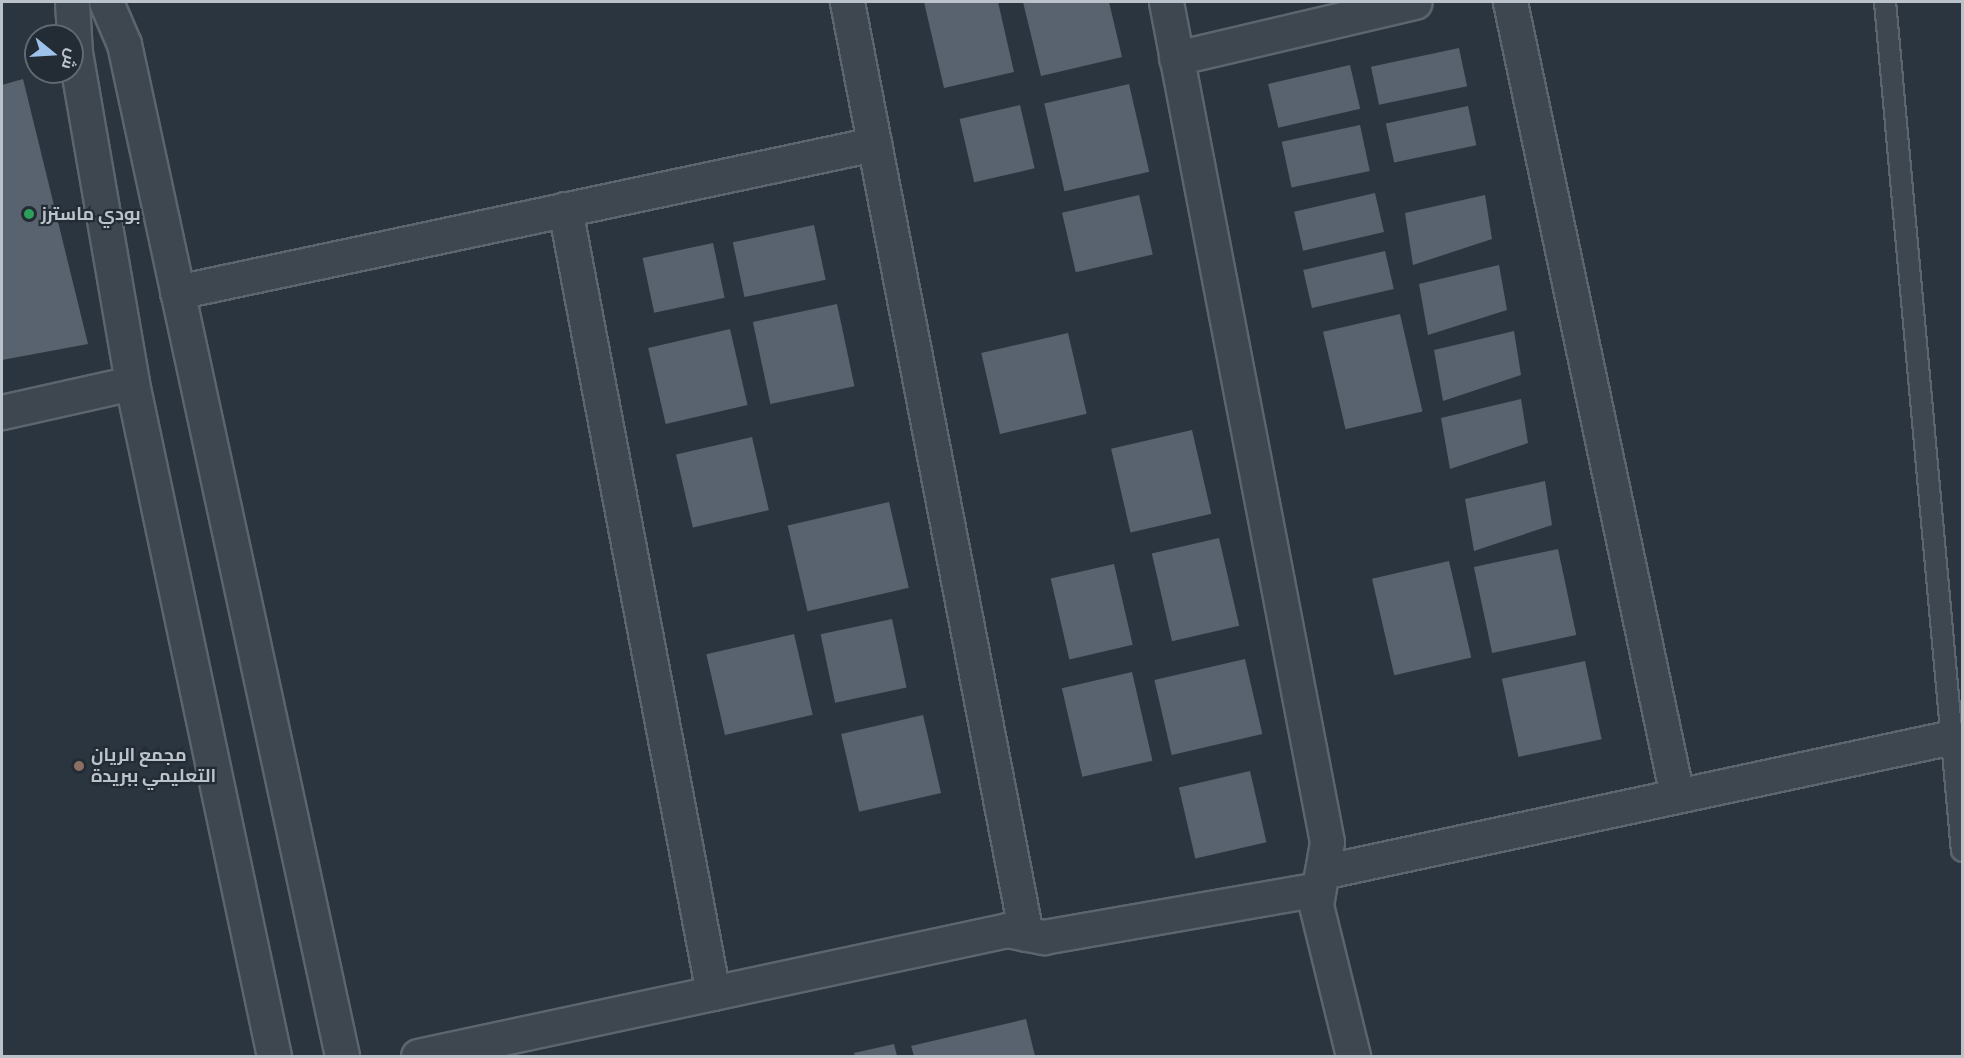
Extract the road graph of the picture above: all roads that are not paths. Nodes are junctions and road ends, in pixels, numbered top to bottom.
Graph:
1 (72, 2) edge
2 (106, 2) edge
3 (847, 2) edge
4 (1166, 2) edge
5 (1415, 2) edge
6 (1510, 2) edge
7 (1885, 2) edge
8 (1176, 58) junction
9 (874, 144) junction
10 (565, 210) junction
11 (177, 292) junction
12 (132, 383) junction
13 (2, 412) edge
14 (1952, 737) junction
15 (1677, 796) junction
16 (1962, 851) edge
17 (1320, 881) junction
18 (1026, 934) junction
19 (713, 993) junction
20 (274, 1056) edge
21 (342, 1056) edge
22 (417, 1056) edge
23 (1353, 1056) edge

1 - 12 street
2 - 11 street
3 - 9 street
4 - 8 street
5 - 8 street
6 - 15 street
7 - 14 lane
8 - 17 street
9 - 10 street
9 - 18 street
10 - 11 street
10 - 19 street
11 - 21 street
12 - 13 street
12 - 20 street
14 - 15 street
14 - 16 lane
15 - 17 street
17 - 18 street
17 - 23 street
18 - 19 street
19 - 22 street

